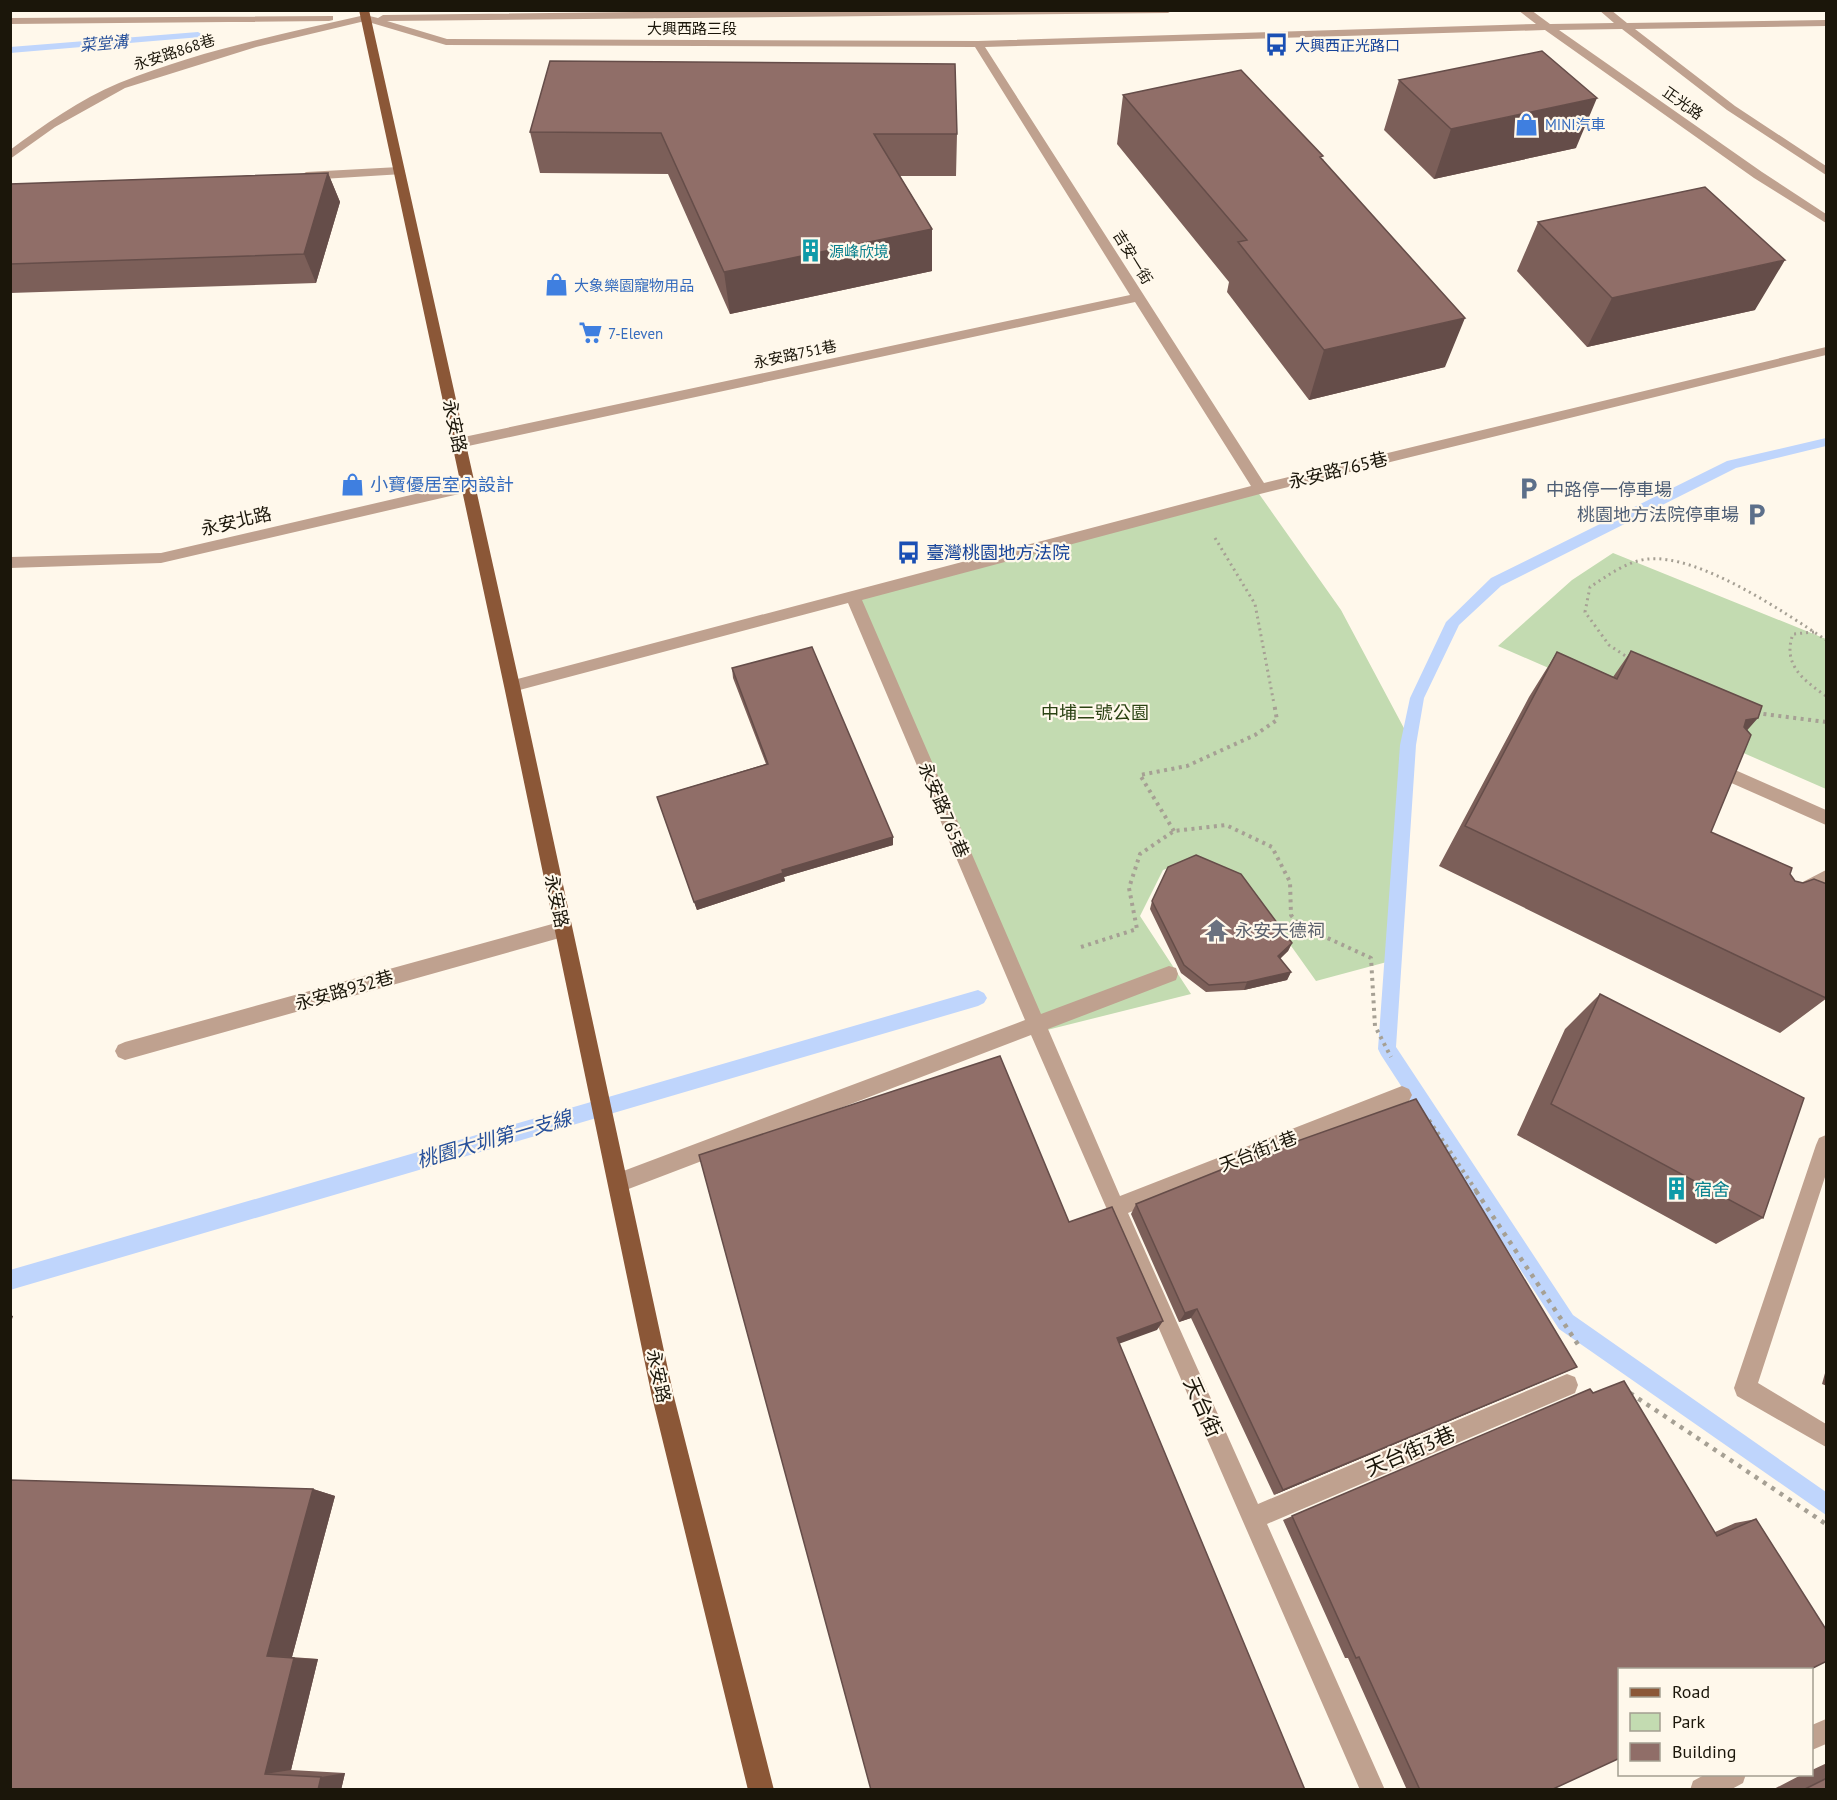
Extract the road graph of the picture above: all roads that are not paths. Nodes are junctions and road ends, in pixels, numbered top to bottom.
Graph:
1 (1167, 10) edge
2 (1523, 10) edge
3 (1604, 10) edge
4 (364, 14) edge
5 (10, 21) edge
6 (1827, 23) edge
7 (1624, 25) junction
8 (1547, 27) junction
9 (978, 44) junction
10 (10, 156) edge
11 (399, 171) junction
12 (1827, 171) edge
13 (293, 177) edge
14 (1827, 219) edge
15 (1138, 297) junction
16 (1827, 351) edge
17 (459, 443) junction
18 (467, 487) junction
19 (1260, 489) junction
20 (10, 563) edge
21 (852, 595) junction
22 (512, 686) junction
23 (1717, 769) edge
24 (1827, 818) edge
25 (1827, 878) edge
26 (1779, 903) edge
27 (562, 929) junction
28 (1169, 974) dead end
29 (1035, 1025) junction
30 (125, 1051) dead end
31 (1402, 1095) dead end
32 (1827, 1145) edge
33 (618, 1183) junction
34 (1114, 1208) junction
35 (1567, 1385) edge
36 (1827, 1436) edge
37 (1253, 1518) junction
38 (1827, 1731) edge
39 (1813, 1738) edge
40 (1730, 1776) edge
41 (761, 1790) edge
42 (1373, 1790) edge
43 (1702, 1790) edge

1 - 4 street, 大興西路三段
2 - 8 street, 正光路
3 - 7 street, 正光路
4 - 5 street
4 - 9 street, 大興西路三段
4 - 10 street, 永安路868巷
4 - 11 main road, 永安路
6 - 7 street, 大興西路三段
7 - 8 street, 大興西路三段
7 - 12 street, 正光路
8 - 9 street, 大興西路三段
8 - 14 street, 正光路
9 - 15 street, 吉安一街
11 - 13 street
11 - 17 main road, 永安路
15 - 17 street, 永安路751巷
15 - 19 street, 吉安一街
16 - 19 street, 永安路765巷
17 - 18 main road, 永安路
18 - 20 street, 永安北路
18 - 22 main road, 永安路
19 - 21 street, 永安路765巷
21 - 22 street, 永安路765巷
21 - 29 street, 永安路765巷
22 - 27 main road, 永安路
23 - 24 street
25 - 26 street
27 - 30 street, 永安路932巷
27 - 33 main road, 永安路
28 - 29 street
29 - 33 street
29 - 34 street, 天台街
31 - 34 street, 天台街1巷
32 - 36 street
33 - 41 main road, 永安路
34 - 37 street, 天台街
35 - 37 street, 天台街3巷
37 - 42 street, 天台街
38 - 39 street
40 - 43 street

